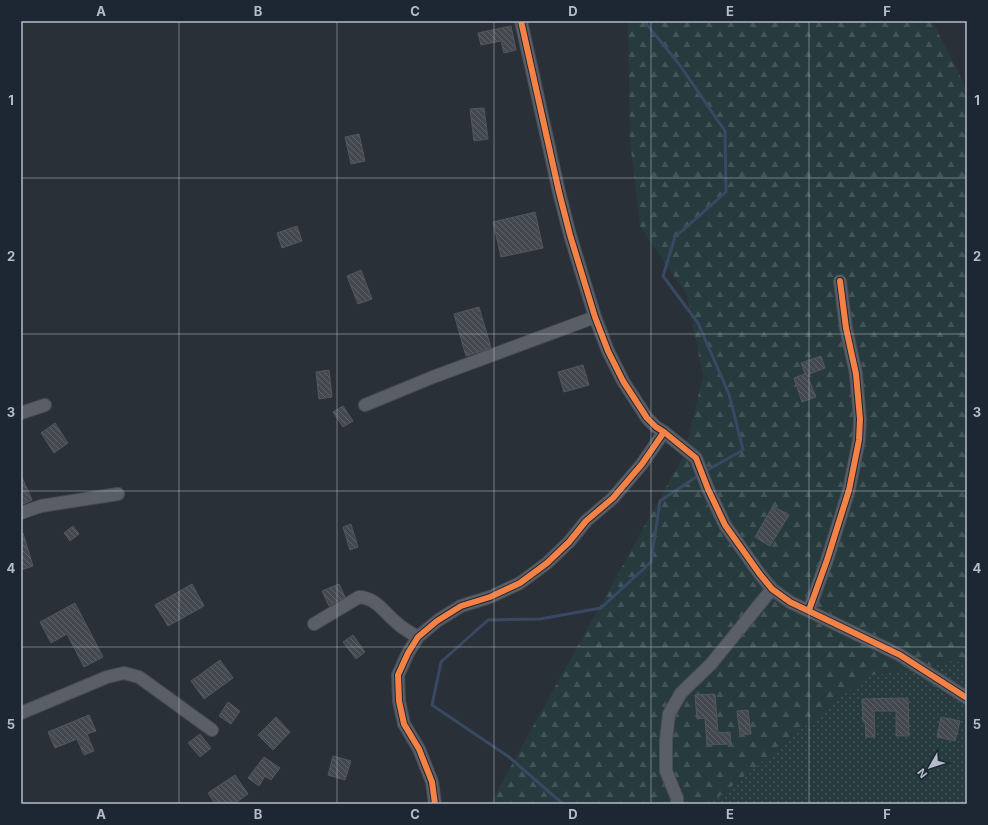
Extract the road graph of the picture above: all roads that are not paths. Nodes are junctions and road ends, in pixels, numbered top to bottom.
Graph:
1 (521, 21) edge
2 (840, 281) dead end
3 (594, 317) junction
4 (45, 405) dead end
5 (365, 405) dead end
6 (21, 413) edge
7 (664, 432) junction
8 (118, 494) dead end
9 (21, 513) edge
10 (772, 589) junction
11 (809, 610) junction
12 (314, 624) dead end
13 (418, 637) junction
14 (967, 698) edge
15 (21, 713) edge
16 (212, 730) dead end
17 (435, 804) edge
18 (677, 804) edge

1 - 3 street
2 - 11 street
3 - 5 street
3 - 7 street
4 - 6 street
7 - 10 street
7 - 13 street
8 - 9 street
10 - 11 street
10 - 18 street
11 - 14 street
12 - 13 street
13 - 17 street
15 - 16 street

